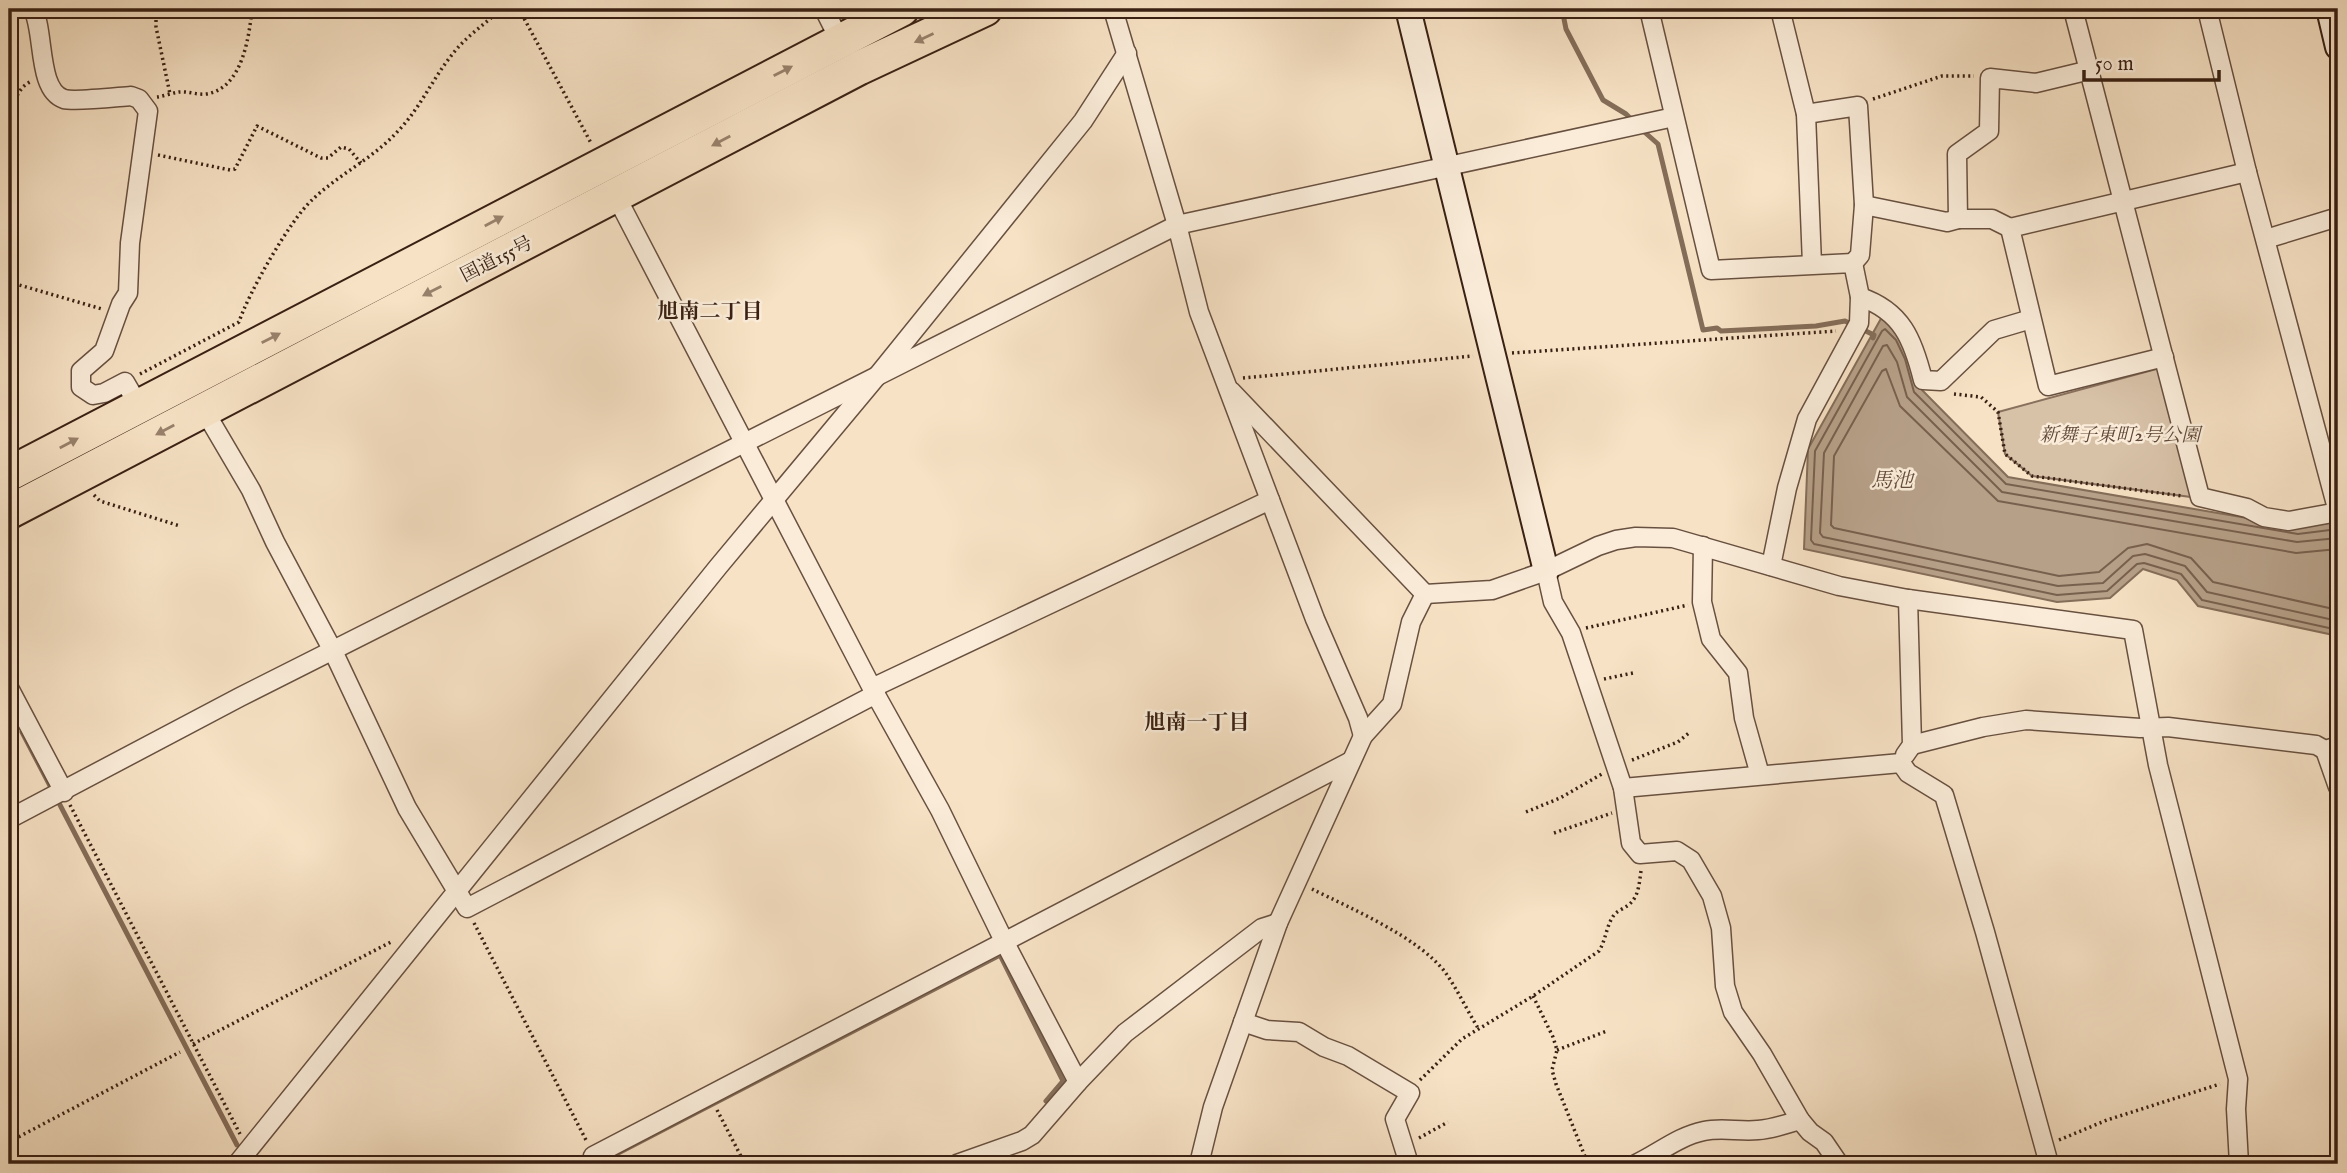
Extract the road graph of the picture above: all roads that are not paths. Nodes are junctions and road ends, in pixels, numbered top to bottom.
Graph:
1 (33, 9) edge
2 (824, 9) edge
3 (902, 9) edge
4 (985, 9) edge
5 (1113, 9) edge
6 (1408, 9) edge
7 (1649, 9) edge
8 (1780, 9) edge
9 (2073, 9) edge
10 (2207, 9) edge
11 (2329, 9) edge
12 (840, 41) junction
13 (2338, 47) edge
14 (1127, 53) junction
15 (2090, 70) junction
16 (1806, 114) junction
17 (1674, 117) junction
18 (1446, 166) junction
19 (2247, 172) junction
20 (616, 196) junction
21 (2124, 202) junction
22 (1864, 205) junction
23 (2338, 217) edge
24 (1958, 219) junction
25 (1177, 225) junction
26 (2010, 228) junction
27 (2266, 239) junction
28 (1853, 262) junction
29 (1812, 264) junction
30 (1860, 296) junction
31 (2031, 319) junction
32 (2164, 357) junction
33 (878, 375) junction
34 (1225, 383) junction
35 (132, 394) junction
36 (204, 410) junction
37 (746, 443) junction
38 (9, 474) edge
39 (775, 500) junction
40 (1270, 500) junction
41 (9, 512) edge
42 (2338, 512) edge
43 (1703, 545) junction
44 (1771, 566) junction
45 (1546, 571) junction
46 (1425, 594) junction
47 (1908, 599) junction
48 (333, 651) junction
49 (9, 688) edge
50 (874, 691) junction
51 (2152, 726) junction
52 (1363, 736) junction
53 (1912, 745) junction
54 (2332, 748) edge
55 (1351, 761) junction
56 (1901, 762) junction
57 (1760, 775) junction
58 (2338, 787) edge
59 (1623, 788) junction
60 (64, 792) junction
61 (9, 819) edge
62 (457, 890) junction
63 (1278, 923) junction
64 (1004, 941) junction
65 (1243, 1022) junction
66 (1078, 1082) junction
67 (1800, 1120) junction
68 (593, 1156) road end
69 (1406, 1156) edge
70 (243, 1157) edge
71 (957, 1164) edge
72 (1199, 1164) edge
73 (1636, 1164) edge
74 (1839, 1164) edge
75 (2049, 1164) edge
76 (2239, 1164) edge

1 - 35 street
2 - 12 street
3 - 12 highway, 国道155号
4 -> 20 highway, 国道155号
5 - 14 street
6 - 18 street
7 - 17 street
8 - 16 street
9 - 15 street
10 - 19 street
11 - 13 street
35 -> 12 highway, 国道155号
14 - 25 street
14 - 33 street
15 - 21 street
15 - 24 street
16 - 22 street
16 - 29 street
17 - 18 street
17 - 29 street
18 - 25 street
18 - 45 street
19 - 21 street
19 - 27 street
20 -> 36 highway, 国道155号
20 - 37 street
21 - 26 street
21 - 32 street
22 - 24 street
22 - 28 street
23 - 27 street
24 - 26 street
25 - 33 street
25 - 34 street
26 - 31 street
27 - 42 street
28 - 29 street
28 - 30 street
30 - 31 street
30 - 44 street
31 - 32 street
32 - 42 street
33 - 37 street
33 - 39 street
34 - 40 street
34 - 46 street
38 -> 35 highway, 国道155号
36 -> 41 highway, 国道155号
36 - 48 street
37 - 39 street
37 - 48 street
39 - 50 street
39 - 62 street
40 - 50 street
40 - 52 street
43 - 44 street
43 - 45 street
43 - 57 street
44 - 47 street
45 - 46 street
45 - 59 street
46 - 52 street
47 - 51 street
47 - 53 street
48 - 60 street
48 - 62 street
49 - 60 street
50 - 62 street
50 - 64 street
51 - 53 street
51 - 54 street
51 - 76 street
52 - 55 street
53 - 56 street
54 - 58 street
55 - 63 street
55 - 64 street
56 - 57 street
56 - 75 street
57 - 59 street
59 - 67 street
60 - 61 street
62 - 70 street
63 - 65 street
63 - 66 street
64 - 66 street
64 - 68 street
65 - 69 street
65 - 72 street
66 - 71 street
67 - 73 street
67 - 74 street

